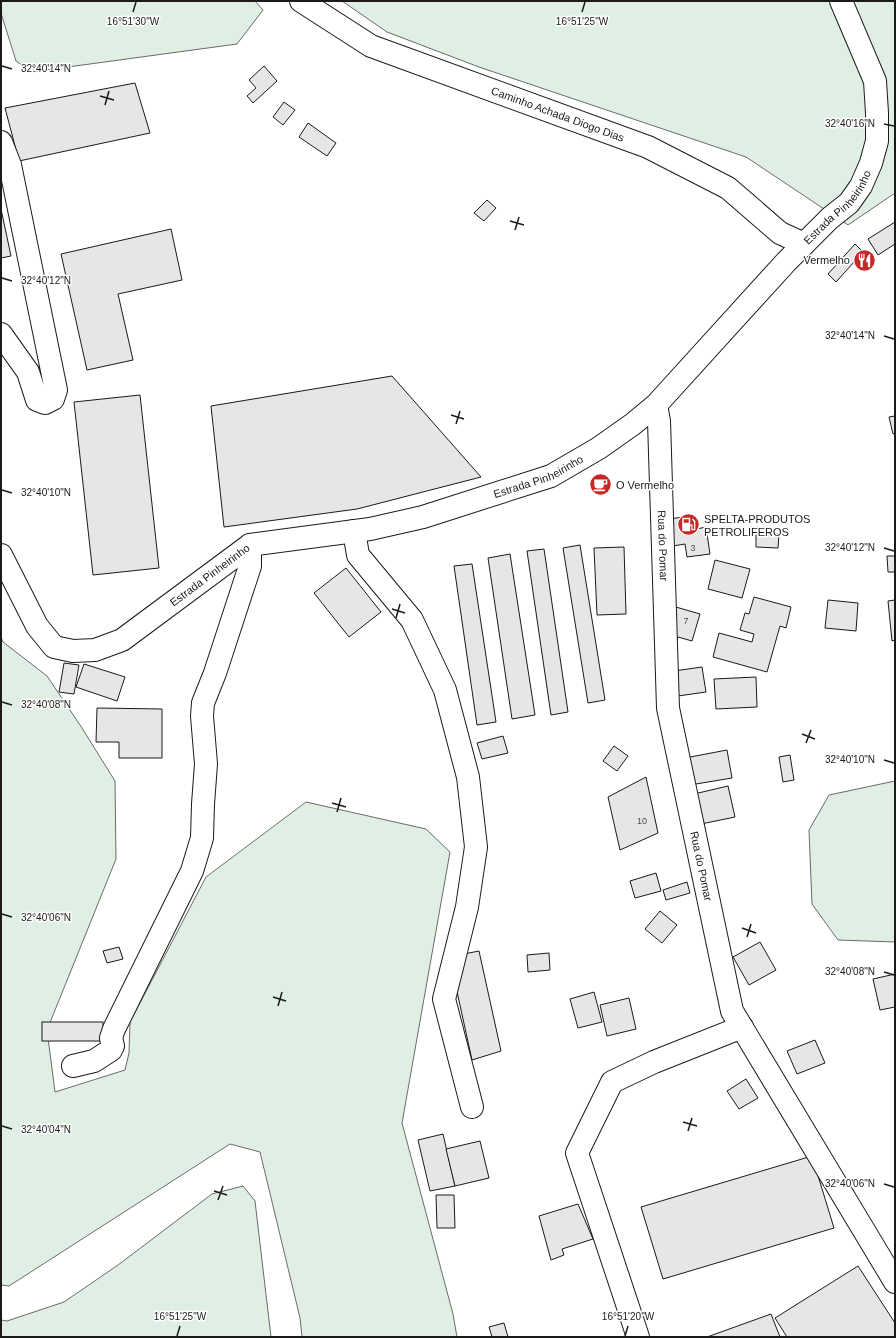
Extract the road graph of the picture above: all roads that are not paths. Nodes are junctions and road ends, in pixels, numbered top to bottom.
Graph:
1 (301, 1) edge
2 (841, 1) edge
3 (1, 142) edge
4 (804, 244) junction
5 (1, 334) edge
6 (656, 405) junction
7 (354, 531) junction
8 (250, 545) junction
9 (1, 555) edge
10 (742, 1027) junction
11 (74, 1066) dead end
12 (472, 1107) dead end
13 (895, 1282) edge
14 (638, 1337) edge

1 - 4 street, Caminho Achada Diogo Dias
2 - 4 street, Estrada Pinheirinho
3 - 5 street
4 - 6 street, Estrada Pinheirinho
6 - 7 street, Estrada Pinheirinho
6 - 10 street, Rua do Pomar
7 - 8 street, Estrada Pinheirinho
7 - 12 street
8 - 9 street, Estrada Pinheirinho
8 - 11 street
10 - 13 street, Rua do Pomar
10 - 14 street

